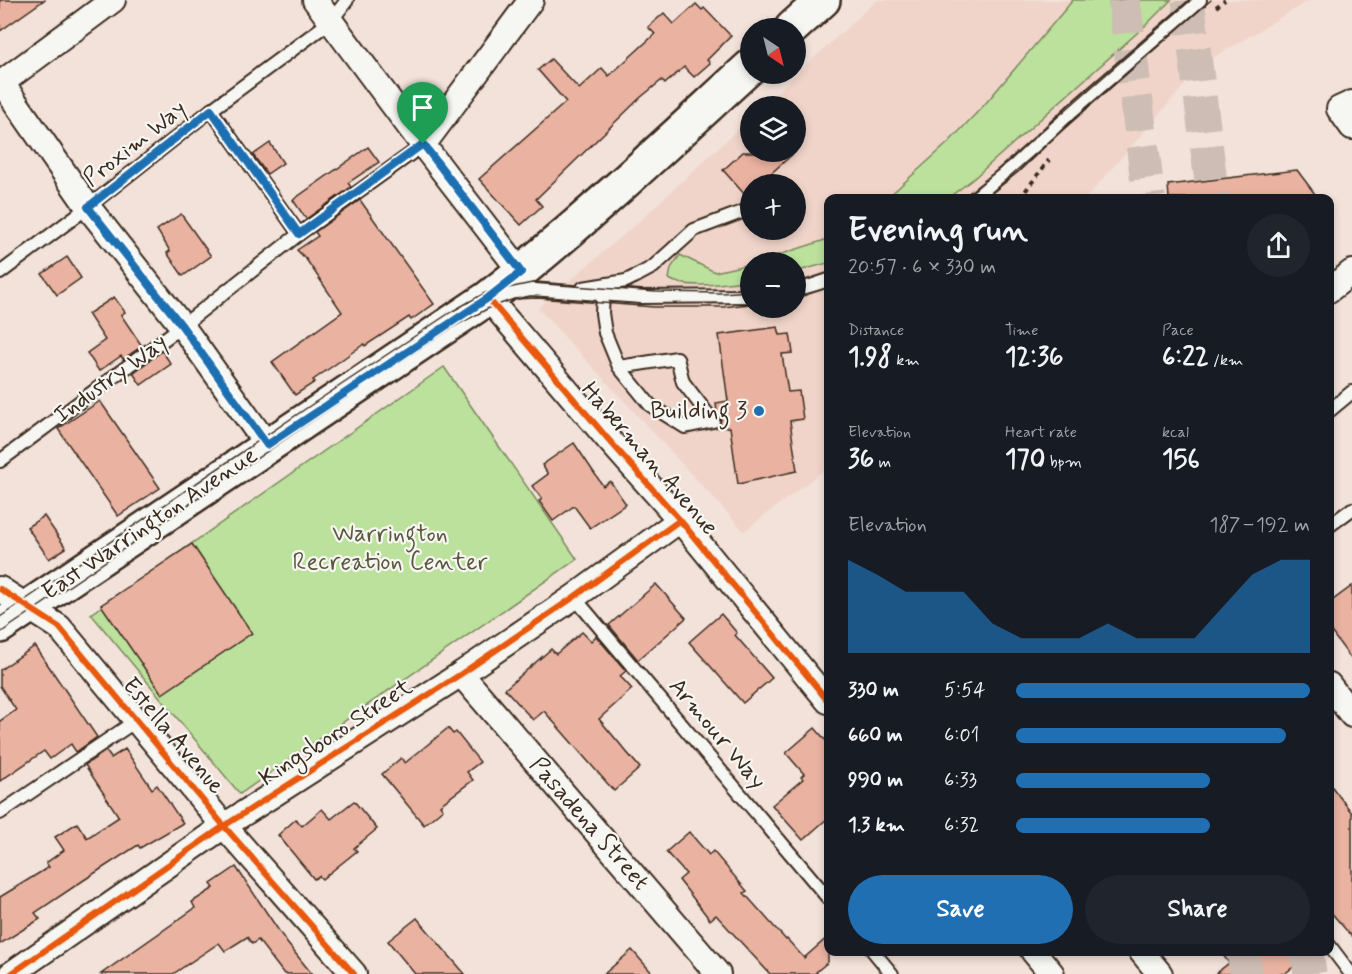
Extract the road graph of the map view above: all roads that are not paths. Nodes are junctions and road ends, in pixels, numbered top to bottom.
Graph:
1 (113, 0) edge
2 (315, 0) edge
3 (348, 0) edge
4 (531, 0) edge
5 (823, 0) edge
6 (1200, 0) edge
7 (803, 18) edge
8 (332, 21) junction
9 (740, 76) edge
10 (1, 84) edge
11 (1352, 103) edge
12 (211, 110) junction
13 (1352, 127) edge
14 (423, 144) junction
15 (979, 194) edge
16 (88, 207) junction
17 (740, 213) edge
18 (299, 234) junction
19 (521, 272) junction
20 (1352, 272) edge
21 (0, 273) edge
22 (824, 281) edge
23 (1334, 286) edge
24 (806, 287) edge
25 (567, 291) junction
26 (603, 294) junction
27 (740, 296) edge
28 (488, 298) junction
29 (182, 326) junction
30 (620, 367) junction
31 (1352, 392) edge
32 (1334, 407) edge
33 (267, 445) junction
34 (0, 460) edge
35 (1352, 509) edge
36 (680, 520) junction
37 (1334, 522) edge
38 (0, 589) edge
39 (574, 597) junction
40 (28, 607) junction
41 (0, 626) edge
42 (461, 674) junction
43 (1334, 692) edge
44 (824, 696) edge
45 (1352, 715) edge
46 (137, 720) junction
47 (0, 813) edge
48 (224, 826) junction
49 (824, 893) edge
50 (1334, 952) edge
51 (877, 956) edge
52 (1037, 956) edge
53 (1145, 956) edge
54 (11, 974) edge
55 (354, 974) edge
56 (718, 974) edge
57 (892, 974) edge
58 (1052, 974) edge
59 (1160, 974) edge
60 (1351, 974) edge

1 - 10 street
2 - 8 street
3 - 8 lane, Proxim Way
4 - 14 street, Industry Way
5 - 7 main road
6 - 15 lane
8 - 12 lane, Proxim Way
8 - 14 street
9 - 19 main road, East Warrington Avenue
10 - 16 street
11 - 13 street
12 - 16 lane, Proxim Way
12 - 18 lane
14 - 18 lane, Industry Way
14 - 19 street
16 - 21 lane, Proxim Way
16 - 29 street
17 - 25 lane
18 - 29 lane, Industry Way
19 - 28 main road, East Warrington Avenue
20 - 23 street
22 - 24 lane
25 - 26 lane
25 - 28 lane
26 - 27 lane
26 - 30 lane
28 - 33 main road, East Warrington Avenue
28 - 36 street, Haberman Avenue
29 - 33 street
29 - 34 lane, Industry Way
30 - 30 lane
31 - 32 lane
33 - 40 main road, East Warrington Avenue
35 - 37 lane
36 - 39 street, Kingsboro Street
36 - 44 street, Haberman Avenue
38 - 40 street, Estella Avenue
39 - 42 street, Kingsboro Street
39 - 49 lane, Armour Way
40 - 41 main road, East Warrington Avenue
40 - 46 street, Estella Avenue
42 - 48 street, Kingsboro Street
42 - 56 street, Pasadena Street
43 - 45 street
46 - 47 lane
46 - 48 street, Estella Avenue
48 - 54 street, Kingsboro Street
48 - 55 street, Estella Avenue
50 - 60 lane
51 - 57 lane
52 - 58 street
53 - 59 street

